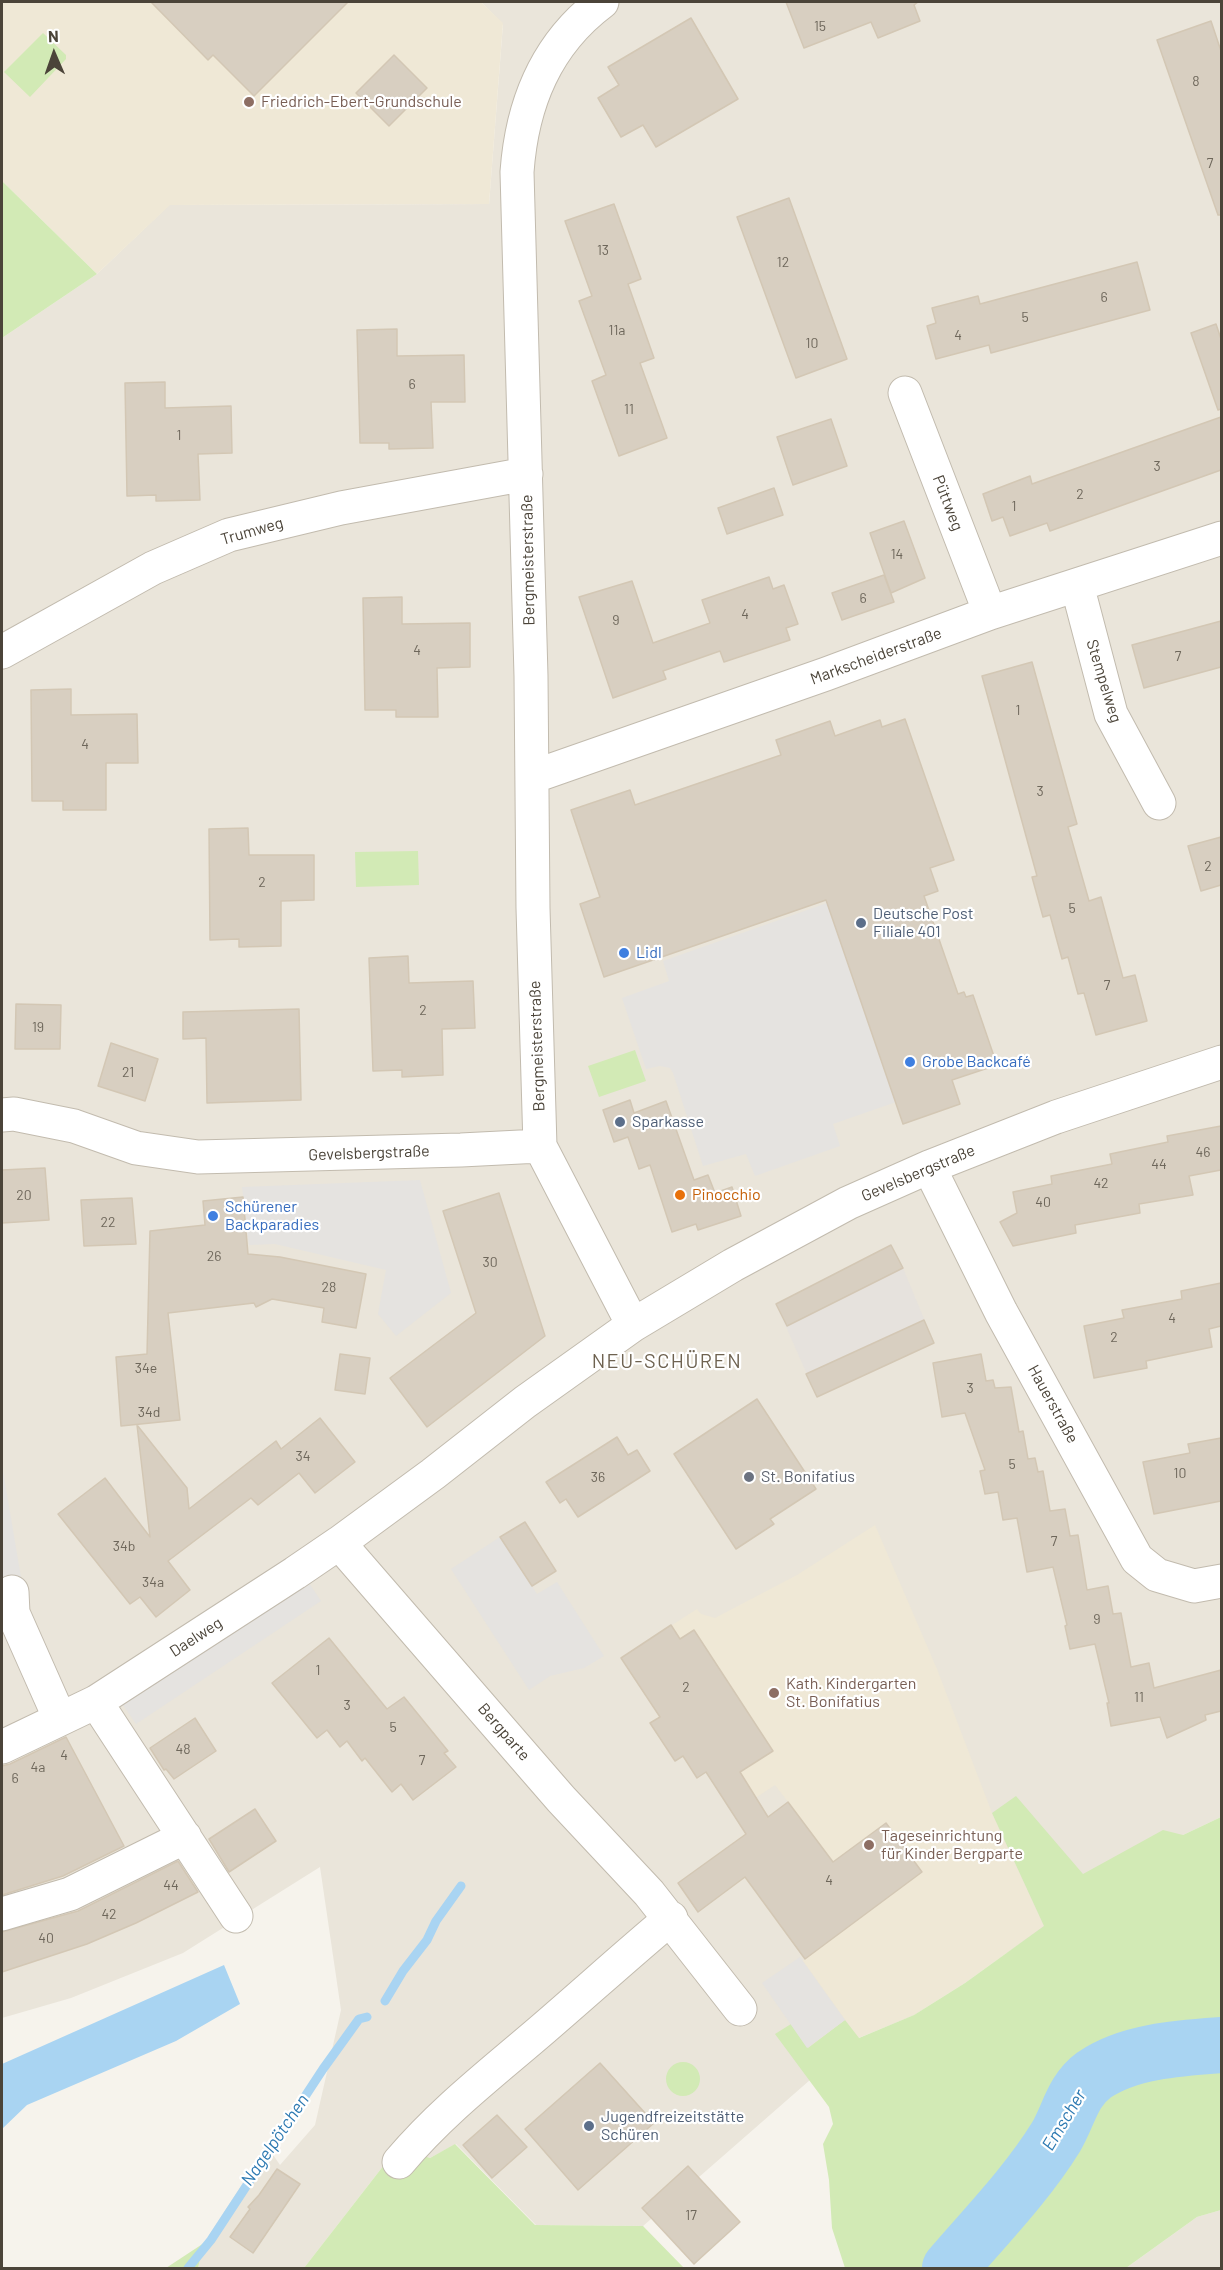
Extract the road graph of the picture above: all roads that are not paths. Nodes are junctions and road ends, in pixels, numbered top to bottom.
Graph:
1 (602, 2) edge
2 (905, 393) dead end
3 (526, 474) junction
4 (1221, 538) edge
5 (1077, 585) junction
6 (990, 613) junction
7 (2, 652) edge
8 (532, 777) junction
9 (1159, 803) dead end
10 (1221, 1062) edge
11 (2, 1115) edge
12 (540, 1146) junction
13 (929, 1167) junction
14 (633, 1325) junction
15 (339, 1544) junction
16 (296, 1572) joint
17 (1221, 1581) edge
18 (12, 1592) dead end
19 (96, 1702) junction
20 (60, 1719) junction
21 (2, 1747) edge
22 (185, 1837) junction
23 (2, 1914) edge
24 (236, 1916) dead end
25 (671, 1918) junction
26 (740, 2008) dead end
27 (399, 2162) dead end

1 - 3 street, Bergmeisterstraße
2 - 6 street, Püttweg
3 - 7 street, Trumweg
3 - 8 street, Bergmeisterstraße
4 - 5 street, Markscheiderstraße
5 - 6 street, Markscheiderstraße
5 - 9 street, Stempelweg
6 - 8 street, Markscheiderstraße
8 - 12 street, Bergmeisterstraße
10 - 13 street, Gevelsbergstraße
11 - 12 street, Gevelsbergstraße
12 - 14 street
13 - 14 street, Gevelsbergstraße
13 - 17 street, Hauerstraße
14 - 15 street, Gevelsbergstraße
15 - 16 street, Gevelsbergstraße
15 - 25 street, Bergparte
16 - 19 street, Daelweg
18 - 20 street
19 - 20 street, Daelweg
19 - 22 street
20 - 21 street, Daelweg
22 - 23 street
22 - 24 street
25 - 26 street, Bergparte
25 - 27 street

